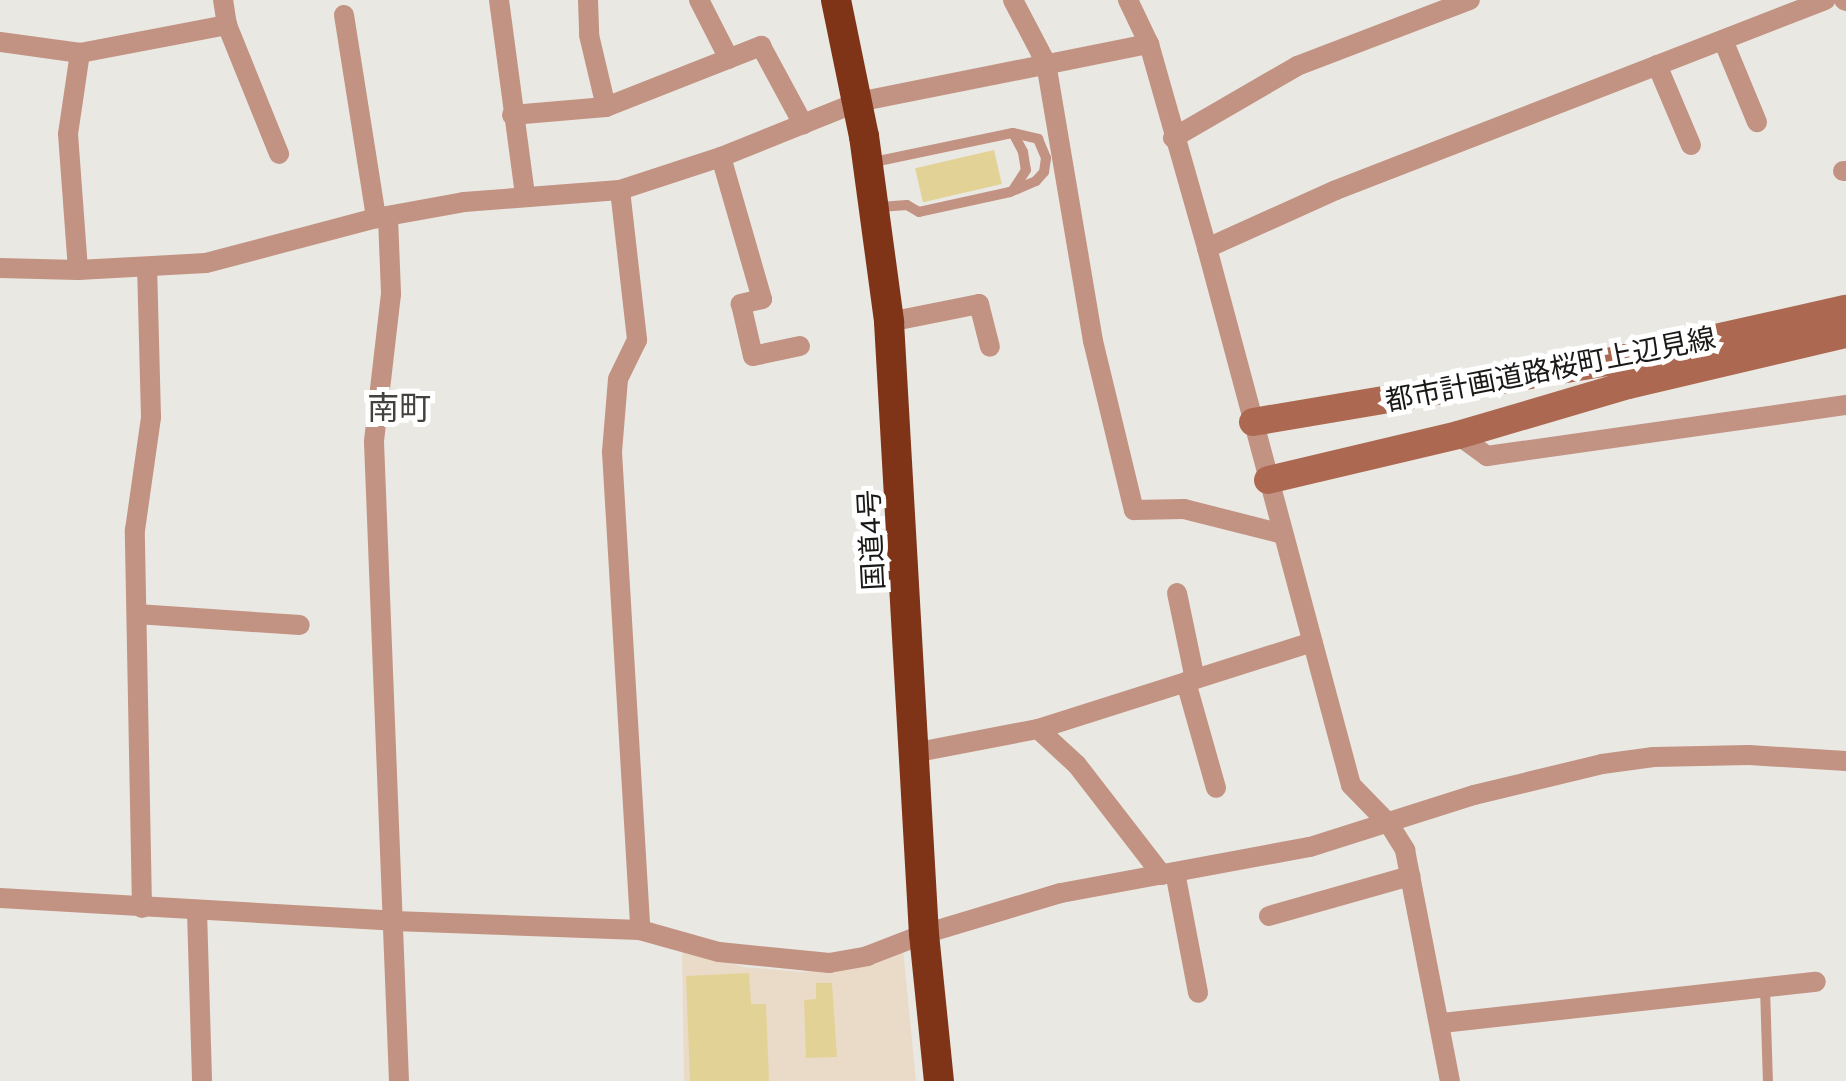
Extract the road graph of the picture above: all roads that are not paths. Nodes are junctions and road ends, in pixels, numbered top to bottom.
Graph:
1 (224, 0) edge
2 (499, 0) edge
3 (588, 0) edge
4 (699, 0) edge
5 (836, 0) edge
6 (1014, 0) edge
7 (1128, 0) edge
8 (1470, 0) edge
9 (1825, 0) edge
10 (344, 15) dead end
11 (227, 25) junction
12 (1723, 40) junction
13 (0, 42) edge
14 (1150, 44) junction
15 (80, 53) junction
16 (730, 59) junction
17 (1046, 62) junction
18 (1658, 65) junction
19 (858, 102) junction
20 (606, 107) junction
21 (512, 115) junction
22 (1757, 122) dead end
23 (803, 124) junction
24 (1013, 133) junction
25 (1174, 138) junction
26 (1691, 145) dead end
27 (279, 154) dead end
28 (722, 157) junction
29 (868, 163) junction
30 (620, 190) junction
31 (1010, 192) junction
32 (525, 195) junction
33 (876, 207) junction
34 (382, 218) junction
35 (1207, 248) junction
36 (0, 268) edge
37 (147, 268) junction
38 (78, 270) junction
39 (1846, 309) edge
40 (889, 322) junction
41 (1846, 334) edge
42 (800, 346) dead end
43 (990, 347) dead end
44 (1846, 405) edge
45 (1253, 422) junction
46 (1458, 435) junction
47 (1268, 480) junction
48 (1283, 534) junction
49 (1177, 593) dead end
50 (136, 614) junction
51 (300, 625) dead end
52 (1312, 642) junction
53 (1191, 681) junction
54 (1038, 729) junction
55 (913, 753) junction
56 (1846, 760) edge
57 (1216, 788) dead end
58 (1389, 824) junction
59 (1169, 873) junction
60 (1410, 876) junction
61 (0, 898) edge
62 (142, 908) junction
63 (197, 911) junction
64 (1268, 916) dead end
65 (394, 922) junction
66 (640, 930) junction
67 (924, 934) junction
68 (1816, 982) dead end
69 (1764, 988) junction
70 (1198, 993) dead end
71 (1442, 1023) junction
72 (202, 1081) edge
73 (398, 1081) edge
74 (938, 1081) edge
75 (1450, 1081) edge
76 (1768, 1081) edge

1 - 11 street
2 - 21 street
3 - 20 street
4 - 16 street
5 - 19 highway, 国道4号
6 - 17 street
7 - 14 street
8 - 25 street
9 - 12 street
10 - 34 street
11 - 15 street
11 - 27 street
12 - 18 street
12 - 22 street
13 - 15 street
14 - 17 street
14 - 25 street
15 - 38 street
16 - 20 street
16 - 23 street
17 - 19 street
17 - 48 street
18 - 26 street
18 - 35 street
19 - 23 street
19 - 29 highway, 国道4号
20 - 21 street
21 - 32 street
23 - 28 street
24 - 29 lane
24 - 31 lane
24 - 31 lane
25 - 35 street
28 - 30 street
28 - 42 street
29 - 33 highway, 国道4号
30 - 32 street
30 - 66 street
31 - 33 lane
32 - 34 street
33 - 40 highway, 国道4号
34 - 37 street
34 - 65 street
35 - 45 street
36 - 38 street
37 - 38 street
37 - 50 street
39 - 45 street, 都市計画道路桜町上辺見線
40 - 43 street
40 - 55 highway, 国道4号
41 - 46 street, 都市計画道路桜町上辺見線
44 - 46 street
45 - 47 street
46 - 47 street, 都市計画道路桜町上辺見線
47 - 48 street
48 - 52 street
49 - 53 street
50 - 51 street
50 - 62 street
52 - 53 street
52 - 58 street
53 - 54 street
53 - 57 street
54 - 55 street
54 - 59 street
55 - 67 highway, 国道4号
56 - 58 street
58 - 59 street
58 - 60 street
59 - 67 street
59 - 70 street
60 - 64 street
60 - 71 street
61 - 62 street
62 - 63 street
63 - 65 street
63 - 72 street
65 - 66 street
65 - 73 street
66 - 67 street
67 - 74 highway, 国道4号
68 - 69 street
69 - 71 street
69 - 76 lane
71 - 75 street

